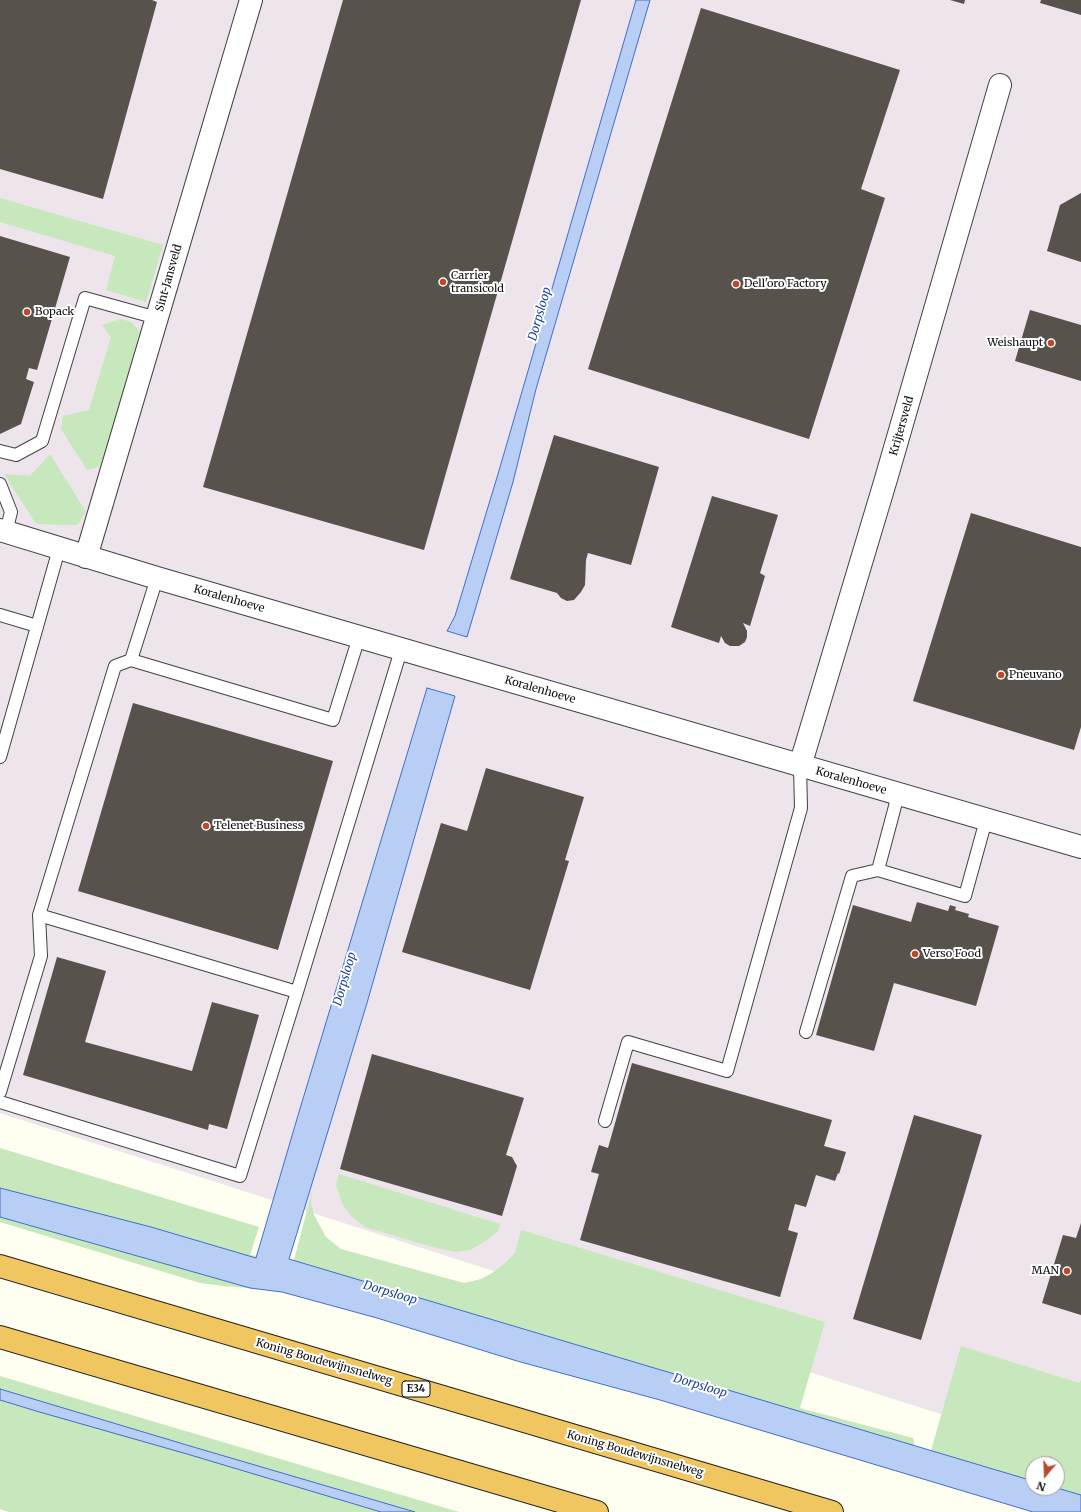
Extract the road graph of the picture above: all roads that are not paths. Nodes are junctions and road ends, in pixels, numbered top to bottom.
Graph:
1 (251, 0) edge
2 (1000, 85) dead end
3 (157, 318) junction
4 (0, 451) edge
5 (0, 484) edge
6 (3, 531) edge
7 (60, 549) junction
8 (86, 557) junction
9 (157, 578) junction
10 (0, 615) edge
11 (37, 626) junction
12 (359, 637) junction
13 (401, 650) junction
14 (131, 660) junction
15 (0, 757) edge
16 (800, 766) junction
17 (898, 794) junction
18 (986, 820) junction
19 (1081, 847) edge
20 (878, 870) junction
21 (39, 915) junction
22 (296, 992) junction
23 (806, 1032) dead end
24 (0, 1092) edge
25 (0, 1102) edge
26 (605, 1121) dead end
27 (0, 1266) edge
28 (0, 1337) edge
29 (597, 1512) edge
30 (832, 1512) edge

1 - 3 street, Sint-Jansveld
2 - 16 street, Krijtersveld
3 - 4 lane
3 - 8 street, Sint-Jansveld
5 - 6 lane
6 - 7 street, Koralenhoeve
7 - 8 street, Koralenhoeve
7 - 11 lane
8 - 9 street, Koralenhoeve
9 - 12 street, Koralenhoeve
9 - 14 lane
10 - 11 lane
11 - 15 lane
12 - 13 street, Koralenhoeve
12 - 14 lane
13 - 16 street, Koralenhoeve
13 - 22 lane
14 - 21 lane
16 - 17 street, Koralenhoeve
16 - 26 lane
17 - 18 street, Koralenhoeve
17 - 20 lane
18 - 19 street, Koralenhoeve
18 - 20 lane
20 - 23 lane
21 - 22 lane
21 - 24 lane
22 - 25 lane
27 - 30 highway, Koning Boudewijnsnelweg / E34
28 - 29 highway

